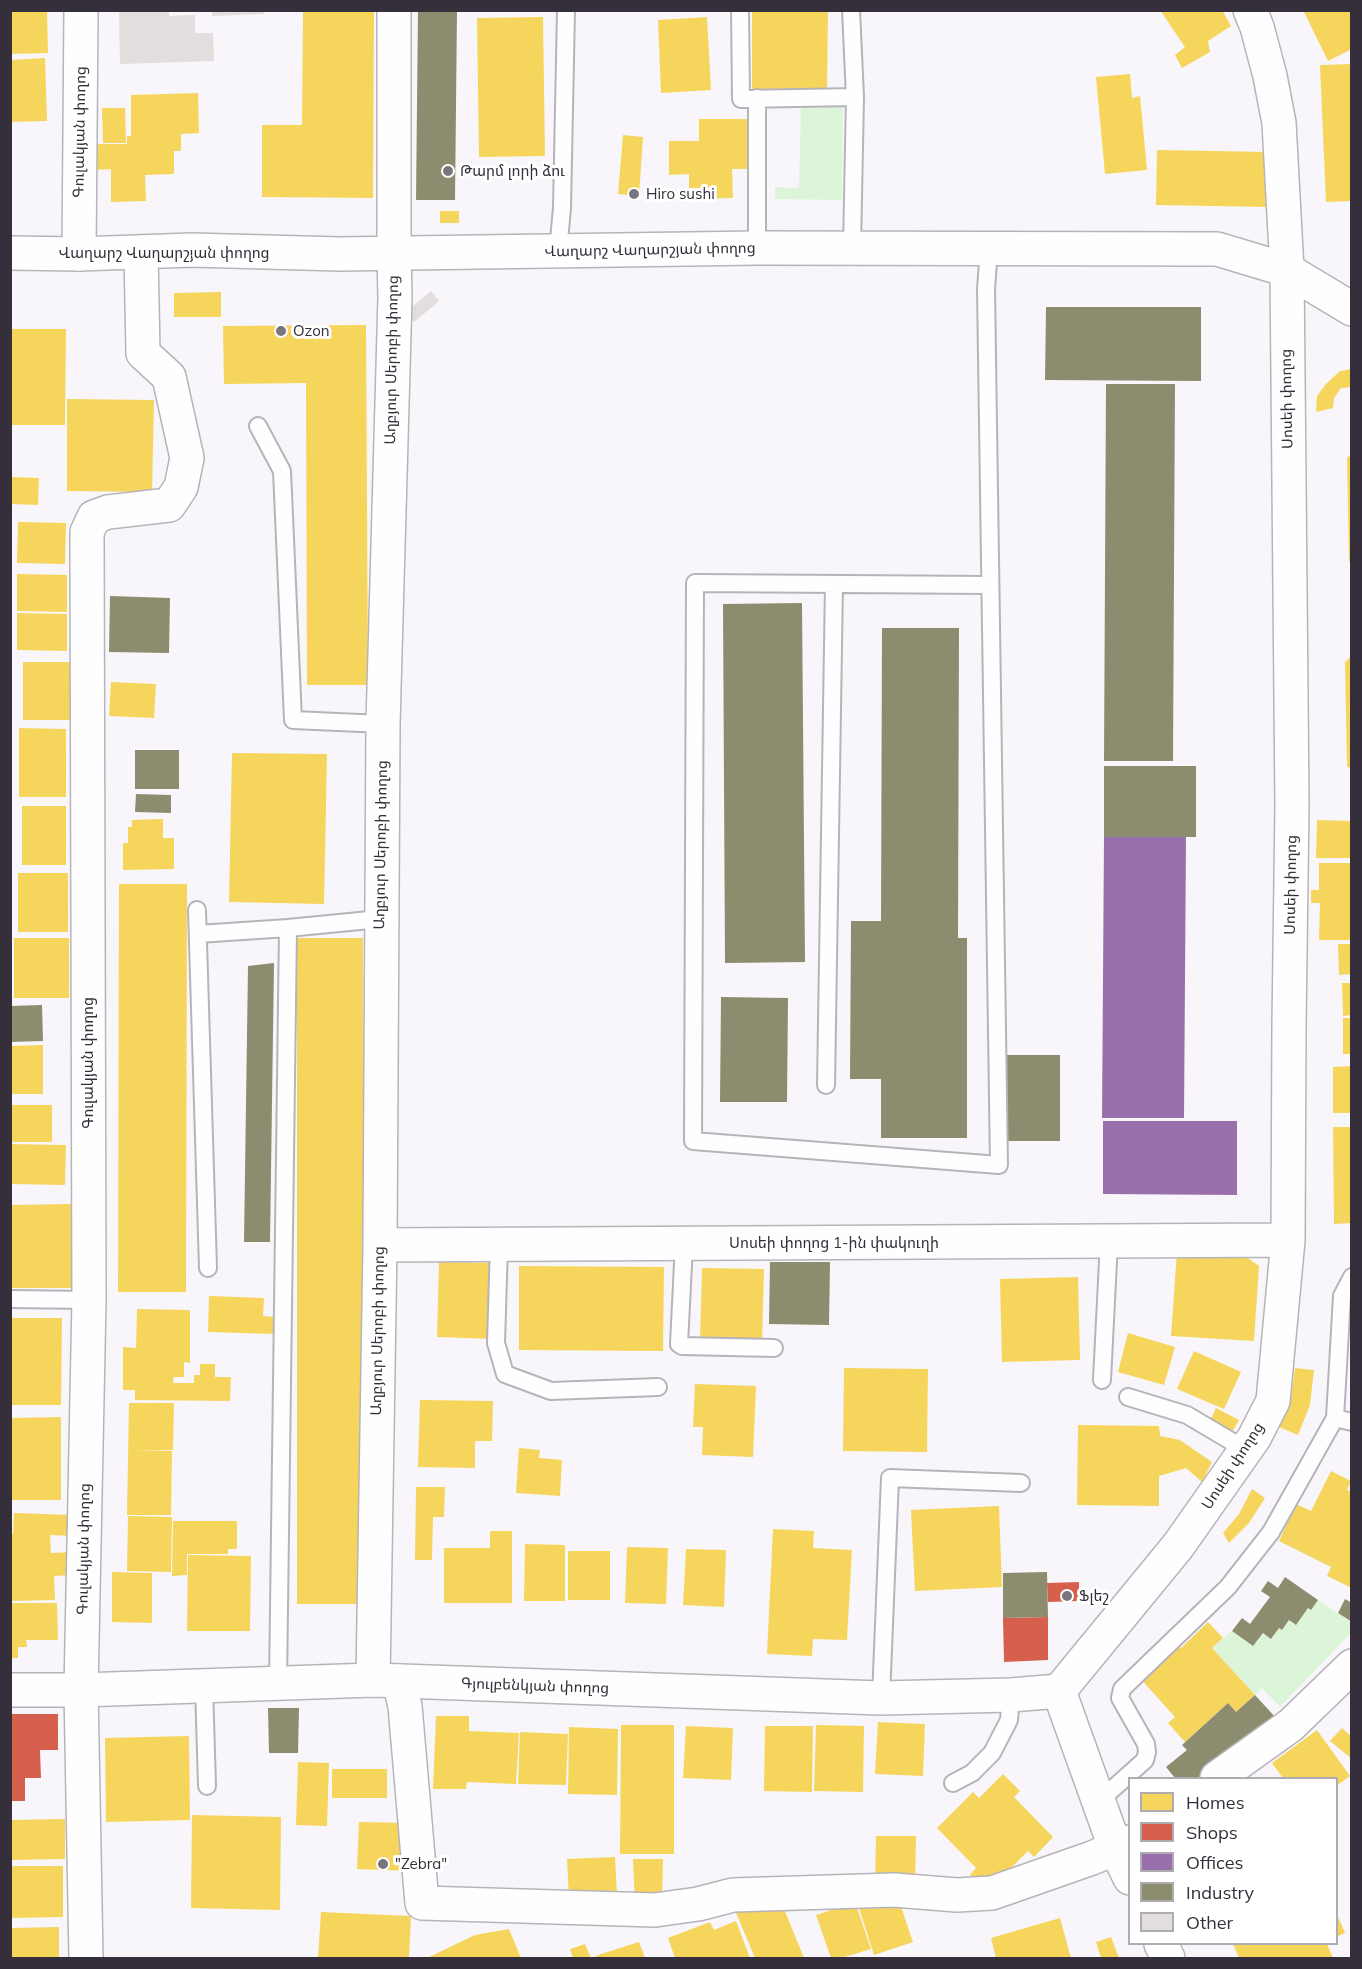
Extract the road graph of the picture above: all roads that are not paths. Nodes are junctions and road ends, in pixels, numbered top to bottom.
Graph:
1 (81, 10) edge
2 (394, 10) edge
3 (566, 10) edge
4 (740, 10) edge
5 (851, 10) edge
6 (1250, 10) edge
7 (855, 97) junction
8 (757, 98) junction
9 (757, 248) junction
10 (852, 248) junction
11 (989, 249) junction
12 (558, 251) junction
13 (141, 252) junction
14 (10, 254) edge
15 (79, 254) junction
16 (394, 254) junction
17 (1287, 270) junction
18 (1352, 309) edge
19 (258, 426) dead end
20 (834, 584) junction
21 (990, 585) junction
22 (382, 724) junction
23 (197, 910) dead end
24 (380, 919) junction
25 (288, 928) junction
26 (198, 934) junction
27 (826, 1085) dead end
28 (1288, 1240) junction
29 (1109, 1241) junction
30 (499, 1244) junction
31 (684, 1244) junction
32 (380, 1245) junction
33 (208, 1268) dead end
34 (1352, 1277) edge
35 (10, 1299) edge
36 (89, 1300) junction
37 (774, 1348) dead end
38 (1102, 1380) dead end
39 (658, 1387) dead end
40 (1128, 1397) dead end
41 (1335, 1418) junction
42 (1352, 1422) edge
43 (1246, 1450) junction
44 (1021, 1483) dead end
45 (1352, 1666) edge
46 (386, 1681) junction
47 (278, 1684) junction
48 (204, 1686) junction
49 (10, 1690) edge
50 (81, 1690) junction
51 (1059, 1692) junction
52 (1011, 1695) junction
53 (881, 1698) junction
54 (1220, 1777) edge
55 (953, 1783) dead end
56 (207, 1786) dead end
57 (1098, 1802) junction
58 (1122, 1844) edge
59 (1128, 1870) edge
60 (1161, 1945) edge
61 (86, 1959) edge
62 (1168, 1959) edge

1 - 15 street, Գուլակյան փողոց
2 - 16 street, Աղբյուր Սերոբի փողոց
3 - 12 lane
4 - 8 lane
5 - 7 lane
6 - 17 street, Սոսեի փողոց
7 - 8 lane
7 - 10 lane
8 - 9 lane
9 - 10 street, Վաղարշ Վաղարշյան փողոց
9 - 12 street, Վաղարշ Վաղարշյան փողոց
10 - 11 street, Վաղարշ Վաղարշյան փողոց
11 - 17 street, Վաղարշ Վաղարշյան փողոց
11 - 21 lane
12 - 16 street, Վաղարշ Վաղարշյան փողոց
13 - 15 street, Վաղարշ Վաղարշյան փողոց
13 - 16 street, Վաղարշ Վաղարշյան փողոց
13 - 36 street, Գուլակյան փողոց
14 - 15 street, Վաղարշ Վաղարշյան փողոց
16 - 22 street, Աղբյուր Սերոբի փողոց
17 - 18 street, Վաղարշ Վաղարշյան փողոց
17 - 28 street, Սոսեի փողոց
19 - 22 lane
20 - 21 lane
20 - 21 lane
20 - 27 lane
22 - 24 street, Աղբյուր Սերոբի փողոց
23 - 26 lane
24 - 25 lane
24 - 32 street, Աղբյուր Սերոբի փողոց
25 - 26 lane
25 - 47 lane
26 - 33 lane
28 - 29 street, Սոսեի փողոց 1-ին փակուղի
28 - 43 street, Սոսեի փողոց
29 - 31 street, Սոսեի փողոց 1-ին փակուղի
29 - 38 lane
30 - 31 street, Սոսեի փողոց 1-ին փակուղի
30 - 32 street, Սոսեի փողոց 1-ին փակուղի
30 - 39 lane
31 - 37 lane
32 - 46 street, Աղբյուր Սերոբի փողոց
34 - 41 lane
35 - 36 lane
36 - 50 street, Գուլակյան փողոց
40 - 43 lane
41 - 42 lane
41 - 57 lane
43 - 51 street, Սոսեի փողոց
44 - 53 lane
45 - 54 street
46 - 47 street, Գյուլբենկյան փողոց
46 - 53 street, Գյուլբենկյան փողոց
46 - 58 street, Աղբյուր Սերոբի փողոց
47 - 48 street, Գյուլբենկյան փողոց
48 - 50 street, Գյուլբենկյան փողոց
48 - 56 lane
49 - 50 street, Գյուլբենկյան փողոց
50 - 61 street, Գուլակյան փողոց
51 - 52 street, Գյուլբենկյան փողոց
51 - 57 street
52 - 53 street, Գյուլբենկյան փողոց
52 - 55 lane
57 - 58 street
58 - 59 street
60 - 62 street

